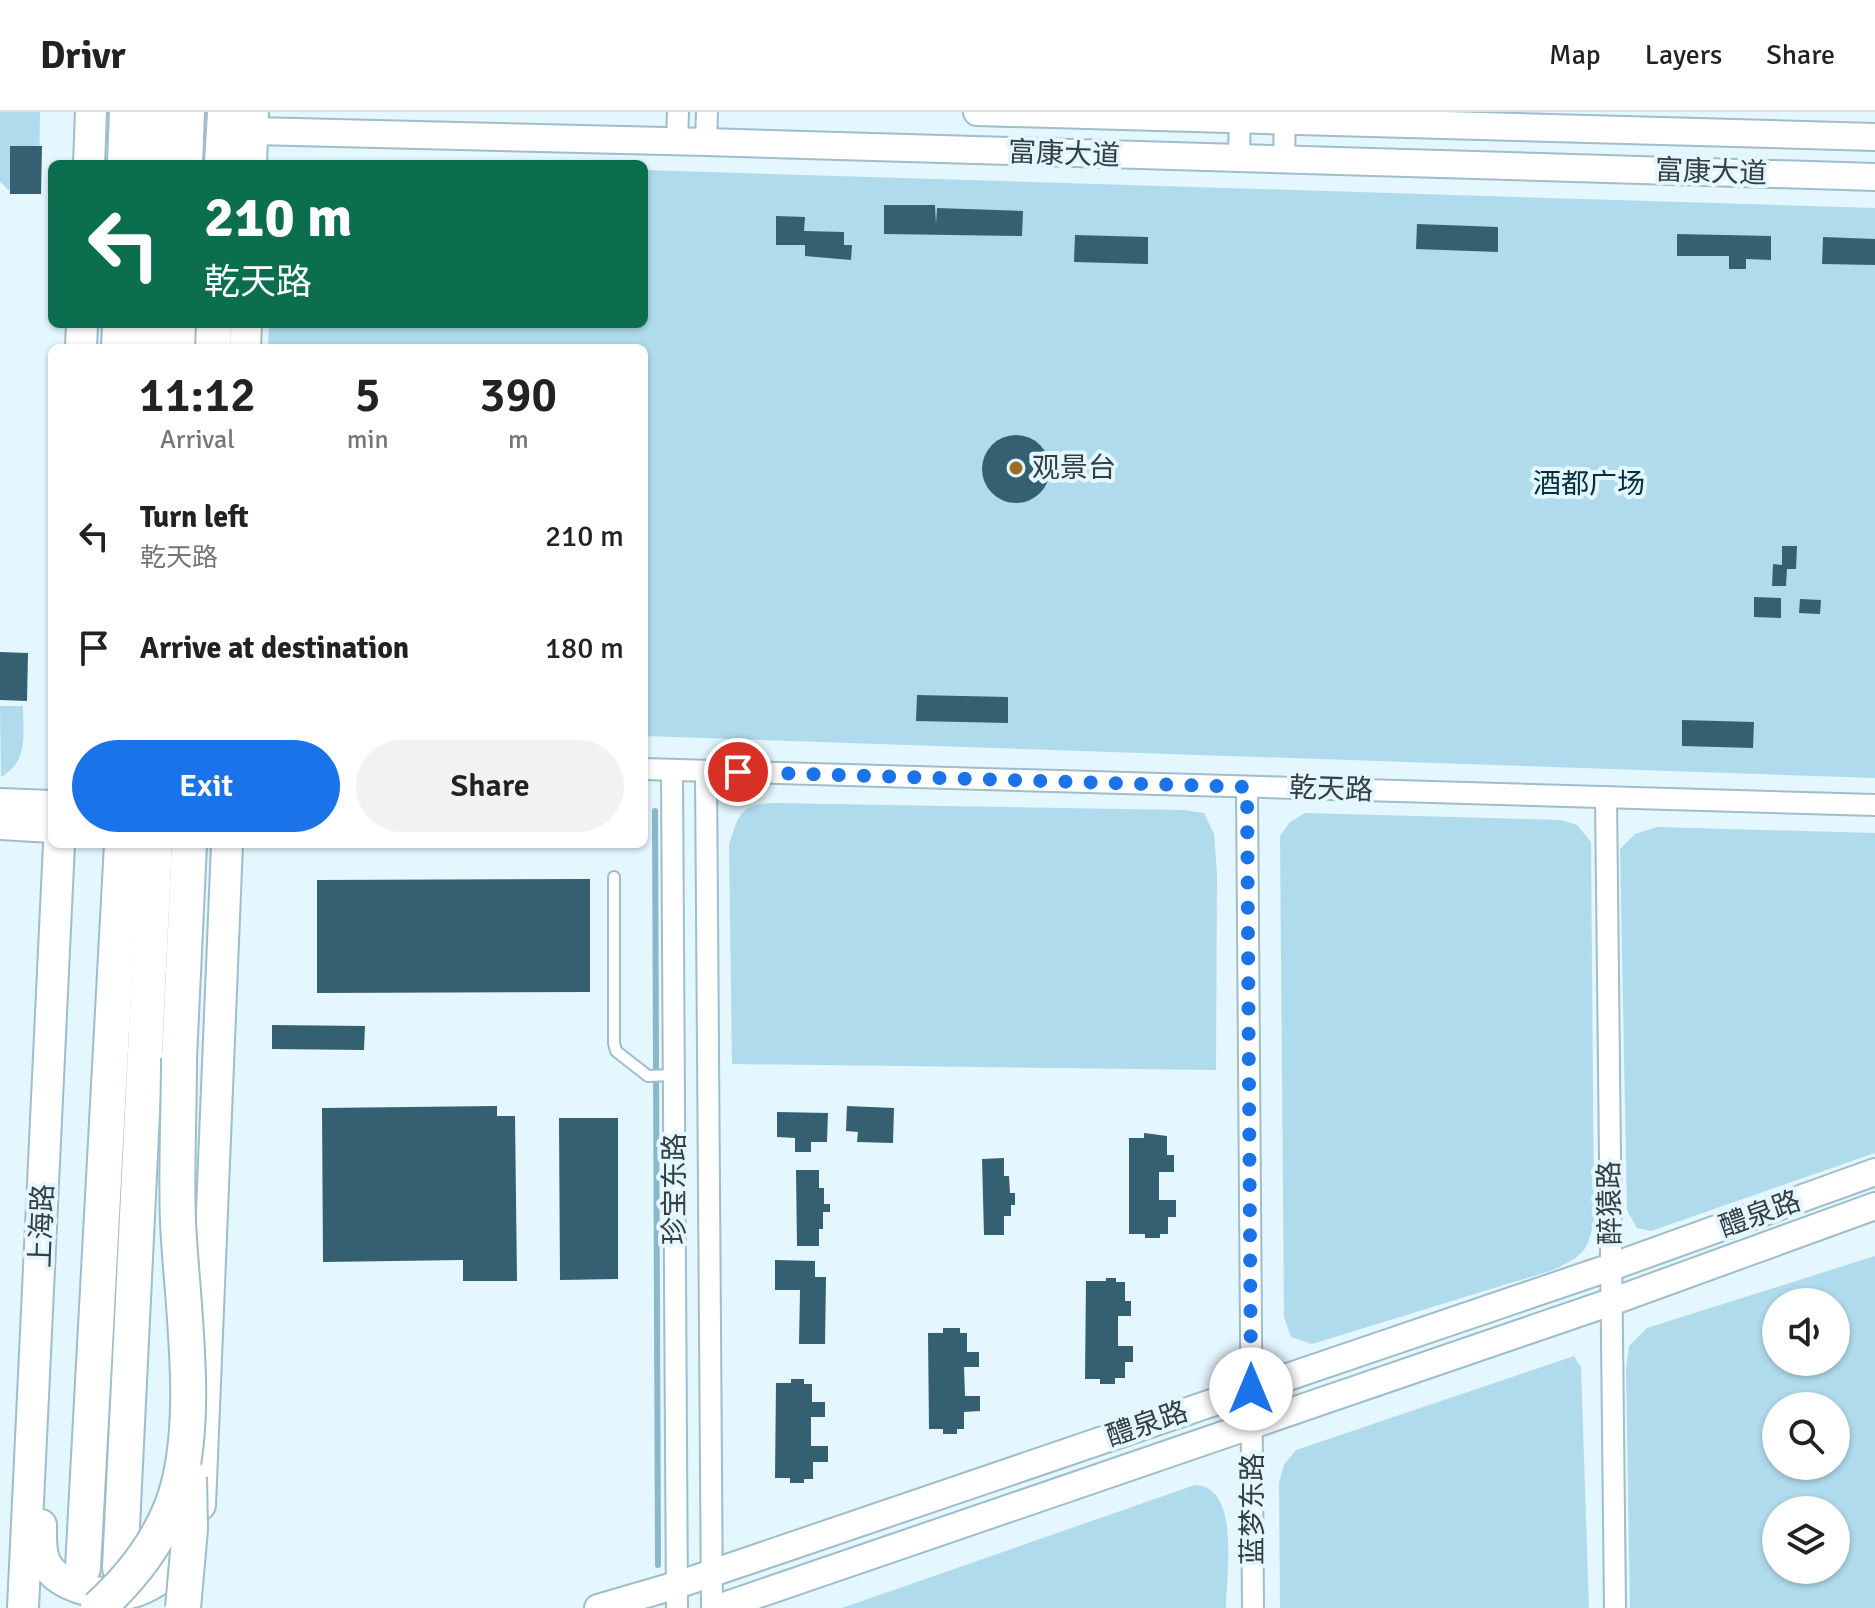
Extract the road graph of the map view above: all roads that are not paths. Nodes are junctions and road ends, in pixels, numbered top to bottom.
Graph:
1 (91, 112) edge
2 (127, 112) edge
3 (155, 112) edge
4 (187, 112) edge
5 (678, 112) edge
6 (707, 112) edge
7 (977, 112) edge
8 (1240, 116) edge
9 (1285, 116) edge
10 (243, 118) edge
11 (1875, 137) edge
12 (677, 142) junction
13 (706, 142) junction
14 (1239, 159) junction
15 (89, 160) edge
16 (125, 160) edge
17 (152, 160) edge
18 (185, 160) edge
19 (224, 160) edge
20 (250, 160) edge
21 (1284, 160) junction
22 (1875, 177) edge
23 (648, 769) edge
24 (672, 770) junction
25 (706, 771) junction
26 (1247, 787) junction
27 (1606, 797) junction
28 (0, 802) edge
29 (48, 804) edge
30 (1875, 805) edge
31 (0, 826) edge
32 (48, 829) edge
33 (59, 848) edge
34 (122, 848) edge
35 (155, 848) edge
36 (189, 848) edge
37 (227, 848) edge
38 (614, 877) dead end
39 (674, 1075) junction
40 (1875, 1172) edge
41 (1875, 1206) edge
42 (1611, 1267) junction
43 (1611, 1302) junction
44 (38, 1319) junction
45 (208, 1330) junction
46 (1251, 1389) junction
47 (188, 1404) junction
48 (1252, 1423) junction
49 (83, 1568) dead end
50 (120, 1568) dead end
51 (714, 1570) junction
52 (677, 1596) edge
53 (23, 1608) edge
54 (98, 1608) edge
55 (183, 1608) edge
56 (195, 1608) edge
57 (598, 1608) edge
58 (715, 1608) edge
59 (1253, 1608) edge
60 (1615, 1608) edge

1 - 15 main road
2 - 16 highway
3 - 17 highway
4 - 18 highway
5 - 12 street
6 - 13 street
7 - 8 street, 富康大道
8 - 9 street, 富康大道
8 - 14 street
9 - 11 street, 富康大道
9 - 21 street
10 - 12 street, 富康大道
10 - 19 highway
10 - 20 main road
12 - 13 street, 富康大道
13 - 14 street, 富康大道
14 - 21 street, 富康大道
21 - 22 street, 富康大道
23 - 24 street, 乾天路
24 - 25 street, 乾天路
24 - 39 street, 珍宝东路
25 - 26 street, 乾天路
25 - 51 street, 珍宝东路
26 - 27 street, 乾天路
26 - 46 street, 蓝梦东路
27 - 30 street, 乾天路
27 - 42 street, 醉猿路
28 - 29 street
31 - 32 street
33 - 44 main road, 上海路
34 - 49 highway, 上海路
35 - 50 highway
36 - 47 highway, bridge
37 - 45 main road
38 - 39 lane
39 - 52 street, 珍宝东路
40 - 42 street, 醴泉路
41 - 43 street, 醴泉路
42 - 43 street, 醉猿路
42 - 46 street, 醴泉路
43 - 48 street, 醴泉路
43 - 60 street, 醉猿路
44 - 45 main road
44 - 53 main road, 上海路
45 - 56 main road
46 - 48 street, 蓝梦东路
46 - 51 street, 醴泉路
47 - 54 highway, bridge
47 - 55 highway, bridge
48 - 58 street, 醴泉路
48 - 59 street, 蓝梦东路
51 - 52 street, 醴泉路
51 - 58 street, 珍宝东路
52 - 57 street, 醴泉路

